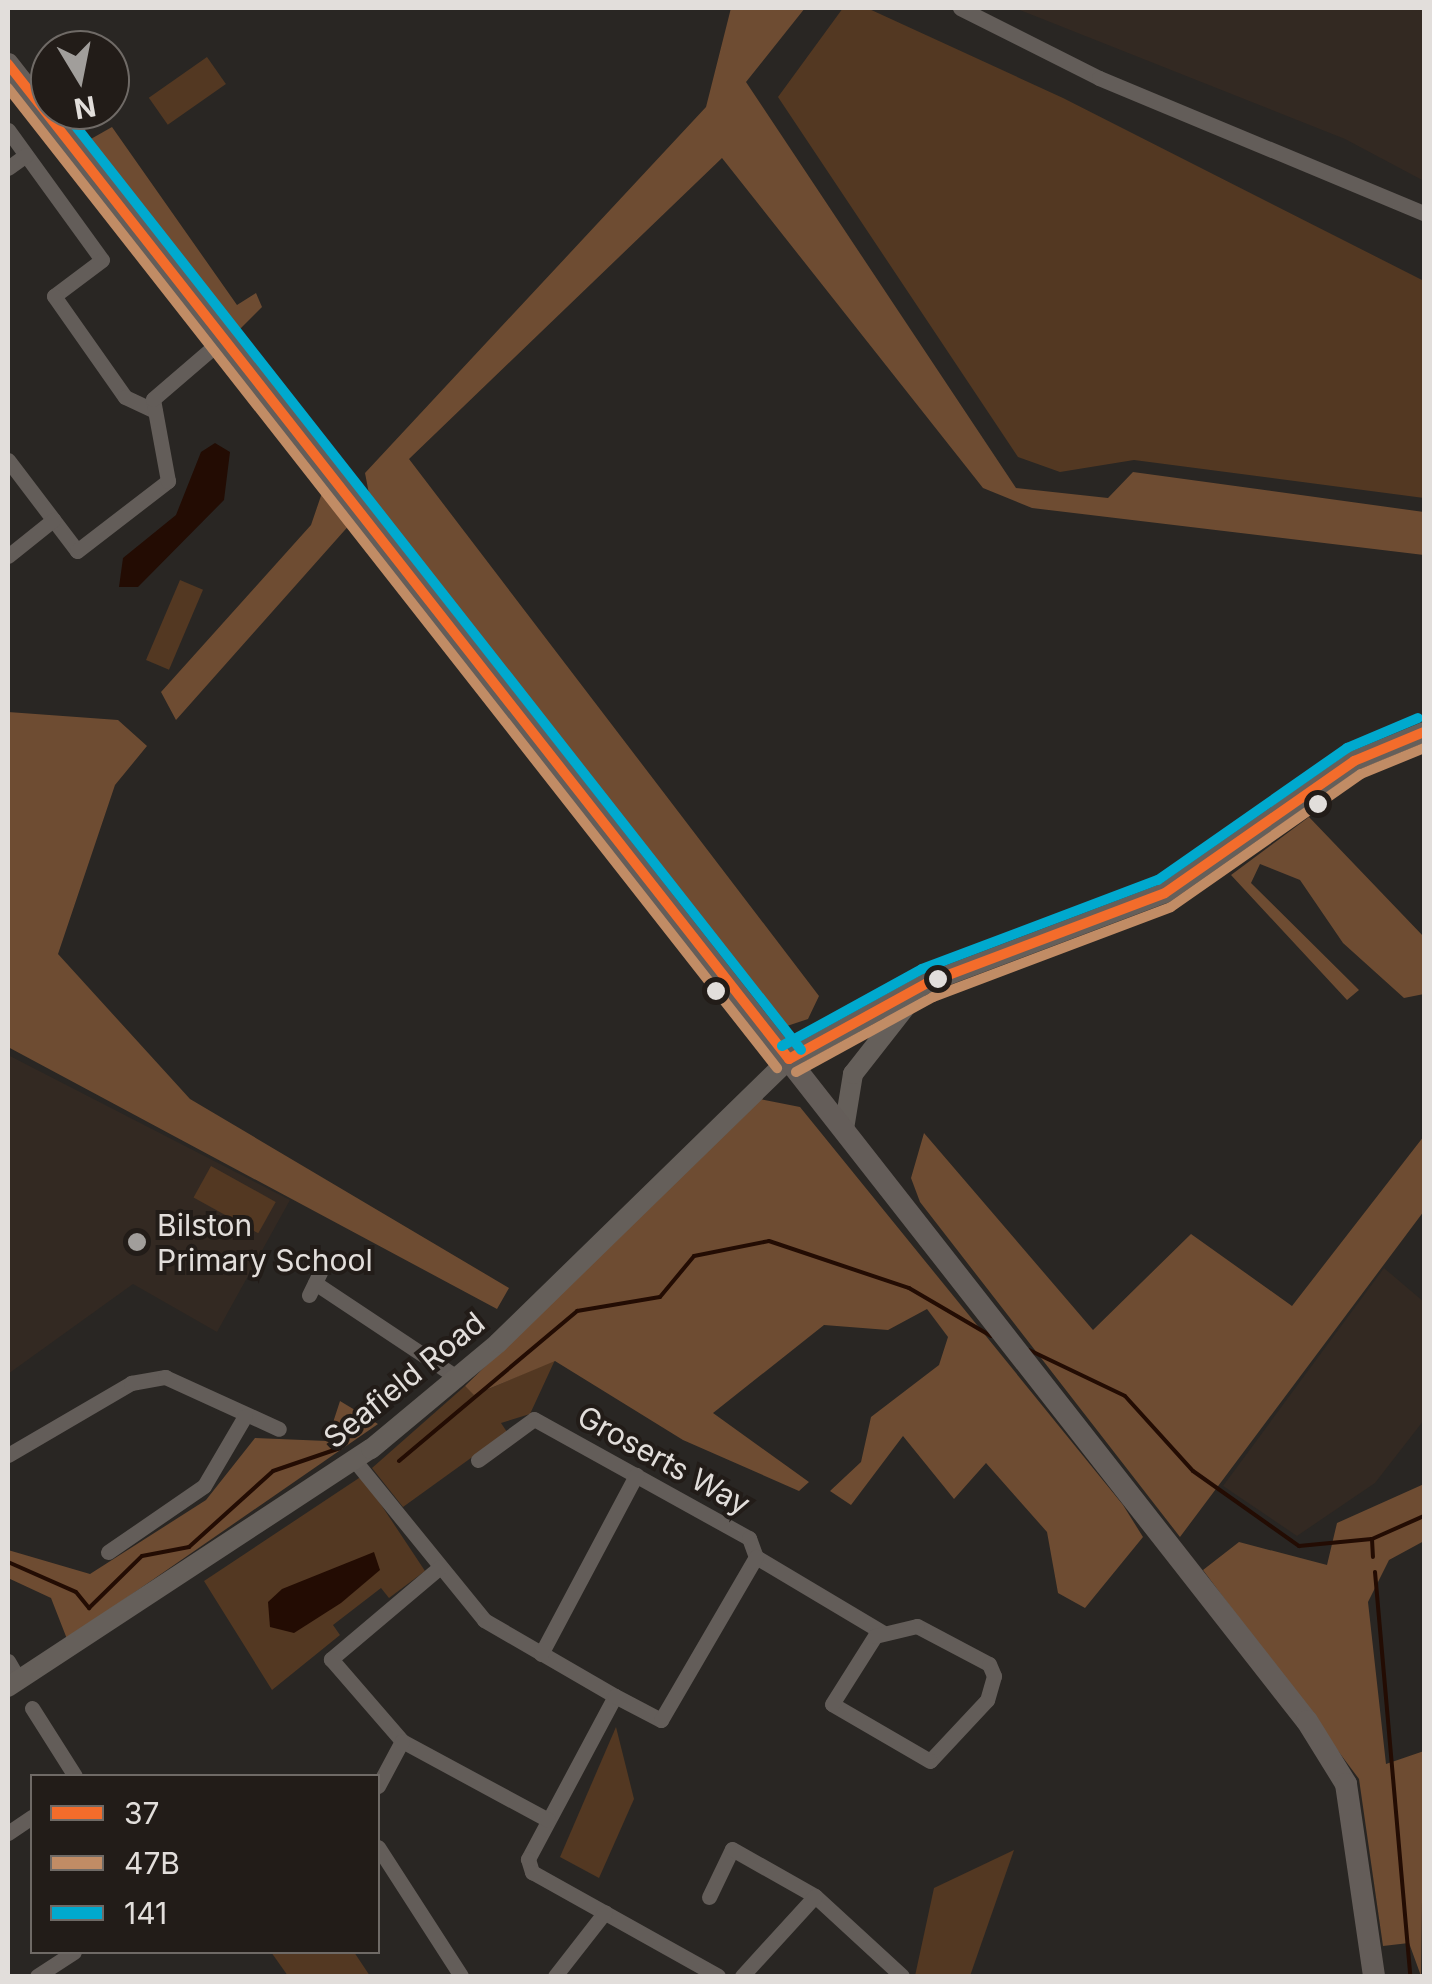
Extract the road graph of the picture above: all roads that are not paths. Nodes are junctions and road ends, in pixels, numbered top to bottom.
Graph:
1 (960, 8) edge
2 (8, 64) edge
3 (8, 130) edge
4 (26, 154) junction
5 (8, 168) edge
6 (1424, 212) edge
7 (224, 338) junction
8 (155, 411) junction
9 (8, 460) edge
10 (54, 520) junction
11 (8, 556) edge
12 (1424, 732) edge
13 (927, 982) junction
14 (789, 1059) junction
15 (844, 1129) junction
16 (315, 1283) dead end
17 (458, 1378) junction
18 (245, 1416) junction
19 (278, 1429) dead end
20 (8, 1455) edge
21 (478, 1460) dead end
22 (355, 1461) junction
23 (636, 1476) junction
24 (108, 1552) dead end
25 (756, 1556) junction
26 (440, 1567) junction
27 (882, 1632) junction
28 (541, 1654) junction
29 (8, 1661) edge
30 (13, 1684) edge
31 (614, 1696) junction
32 (32, 1708) dead end
33 (402, 1742) junction
34 (75, 1774) edge
35 (380, 1782) edge
36 (30, 1818) edge
37 (548, 1820) junction
38 (8, 1832) edge
39 (380, 1851) edge
40 (815, 1896) junction
41 (709, 1897) dead end
42 (604, 1912) junction
43 (71, 1954) edge
44 (37, 1976) edge
45 (461, 1976) edge
46 (555, 1976) edge
47 (718, 1976) edge
48 (742, 1976) edge
49 (902, 1976) edge
50 (1374, 1976) edge

1 - 6 street
2 - 7 main road
3 - 4 street
4 - 5 street
4 - 8 street
7 - 8 street
7 - 14 main road
8 - 10 street
9 - 10 street
10 - 11 street
12 - 13 street, Seafield Road
13 - 14 street, Seafield Road
13 - 15 street
14 - 15 main road
14 - 17 street, Seafield Road
15 - 50 main road
16 - 17 street
17 - 22 street, Seafield Road
18 - 19 street
18 - 20 street
18 - 24 street
21 - 23 street, Groserts Way
22 - 26 street
22 - 30 street, Seafield Road
23 - 25 street, Groserts Way
23 - 28 street
25 - 27 street, Groserts Way
25 - 31 street
26 - 28 street
26 - 33 street
27 - 27 street
28 - 31 street
29 - 30 street
31 - 37 street
32 - 34 street
33 - 35 street
33 - 37 street
36 - 38 street
37 - 42 street
39 - 45 street
40 - 41 street
40 - 48 street
40 - 49 street
42 - 46 street
42 - 47 street
43 - 44 street

